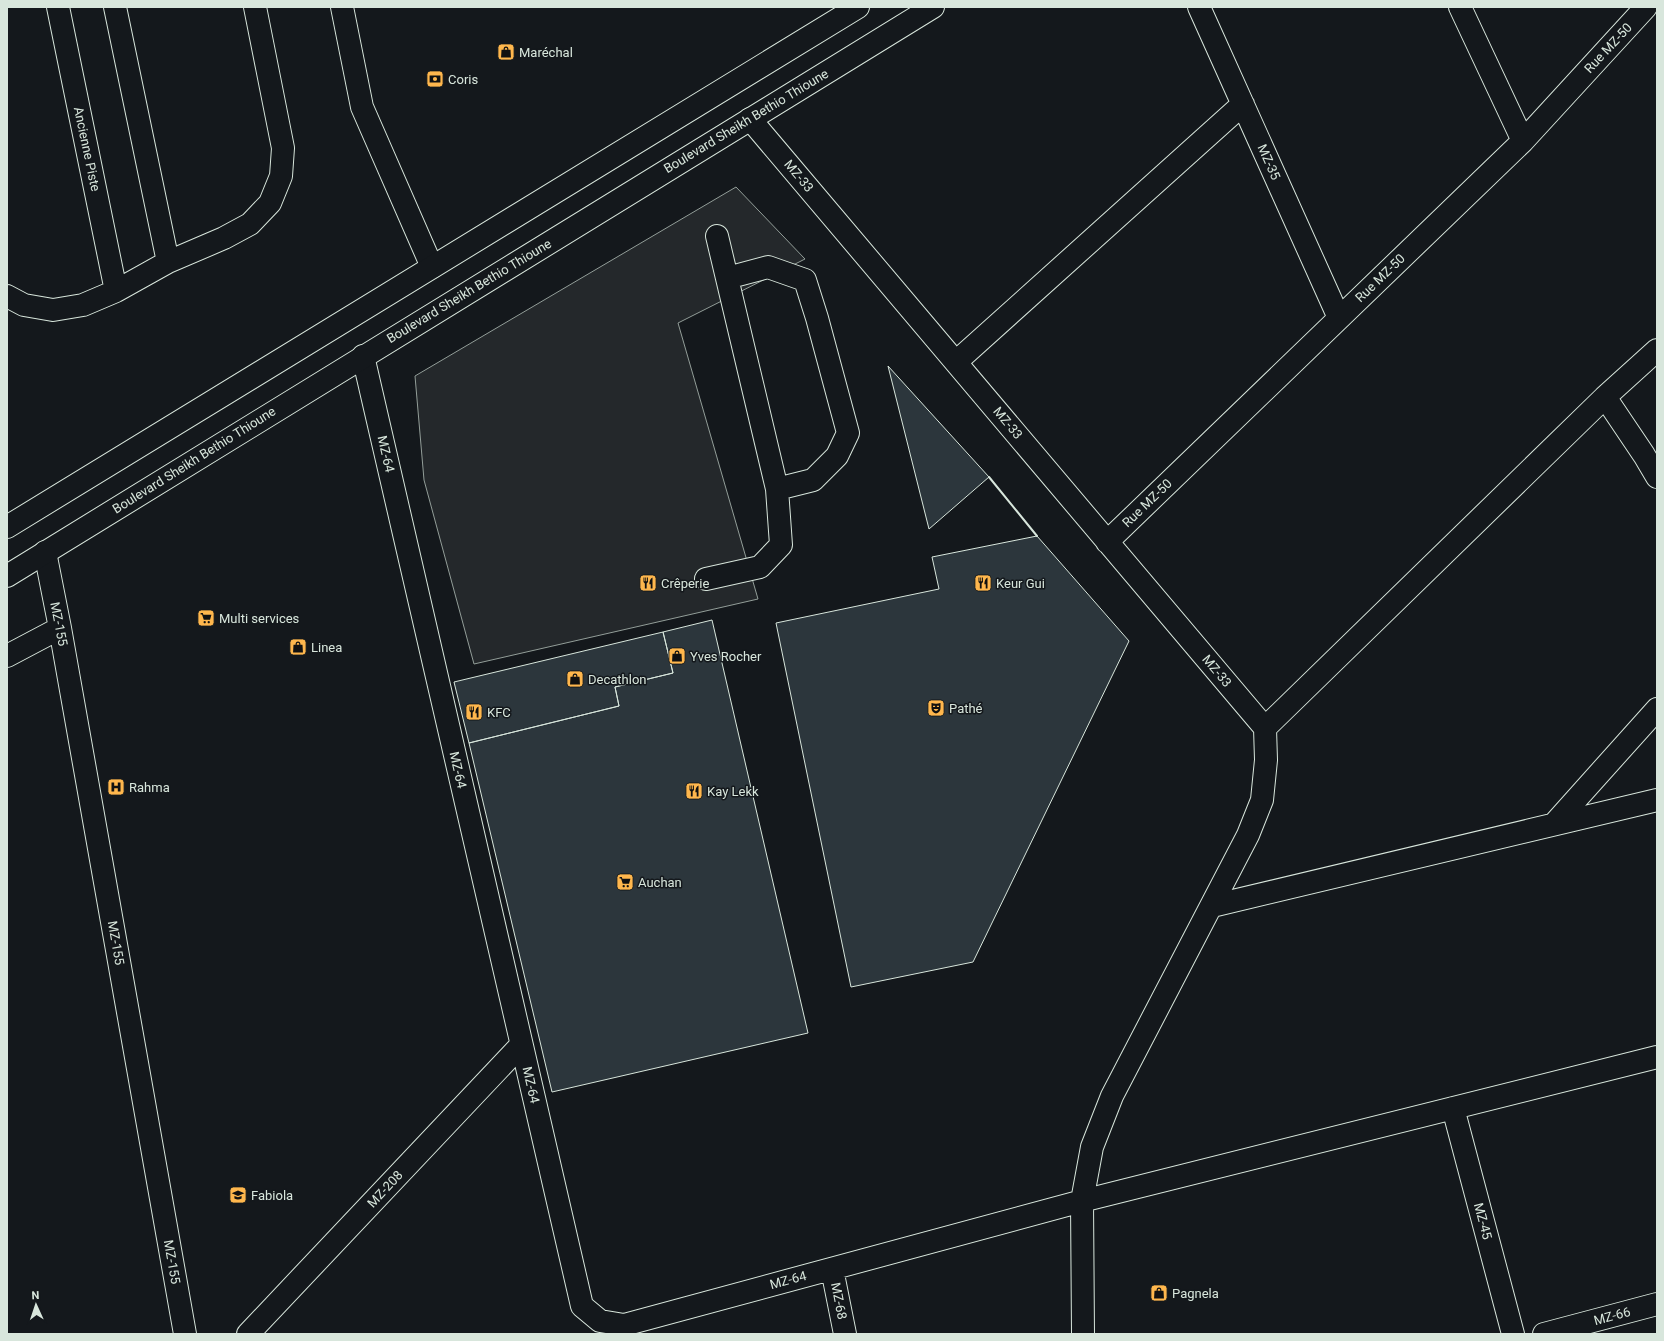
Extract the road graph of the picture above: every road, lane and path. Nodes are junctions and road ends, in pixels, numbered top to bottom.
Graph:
1 (58, 7) edge
2 (115, 7) edge
3 (255, 7) edge
4 (342, 7) edge
5 (858, 7) edge
6 (933, 7) edge
7 (1199, 7) edge
8 (1460, 7) edge
9 (1646, 7) edge
10 (1243, 104) junction
11 (750, 119) junction
12 (1523, 140) junction
13 (717, 236) dead end
14 (168, 262) junction
15 (432, 267) junction
16 (726, 278) junction
17 (116, 291) junction
18 (7, 296) edge
19 (1339, 318) junction
20 (1657, 350) edge
21 (363, 356) junction
22 (956, 362) junction
23 (1605, 397) junction
24 (1657, 477) edge
25 (777, 489) junction
26 (7, 527) edge
27 (1108, 542) junction
28 (45, 552) junction
29 (7, 576) edge
30 (706, 579) dead end
31 (60, 628) junction
32 (7, 656) edge
33 (1657, 709) edge
34 (1265, 728) junction
35 (1657, 800) edge
36 (1554, 824) junction
37 (1212, 906) junction
38 (522, 1045) junction
39 (1657, 1057) edge
40 (1453, 1108) junction
41 (1082, 1201) junction
42 (832, 1269) junction
43 (1657, 1304) edge
44 (185, 1334) edge
45 (248, 1334) edge
46 (845, 1334) edge
47 (1083, 1334) edge
48 (1513, 1334) edge
49 (1544, 1334) edge

1 - 17 street, Ancienne Piste
2 - 14 street
3 - 14 street
4 - 15 street
5 - 15 street
6 - 11 street, Boulevard Sheikh Bethio Thioune
7 - 10 street, MZ-35
8 - 12 street
9 - 12 street, Rue MZ-50
10 - 19 street, MZ-35
10 - 22 street
11 - 21 street, Boulevard Sheikh Bethio Thioune
11 - 22 street, MZ-33
12 - 19 street, Rue MZ-50
13 - 16 street
14 - 17 street
15 - 26 street
16 - 25 street
16 - 25 street
17 - 18 street
19 - 27 street, Rue MZ-50
20 - 23 street
21 - 28 street, Boulevard Sheikh Bethio Thioune
21 - 38 street, MZ-64
22 - 27 street, MZ-33
23 - 24 street
23 - 34 street
25 - 30 street
27 - 34 street, MZ-33
28 - 29 street, Boulevard Sheikh Bethio Thioune
28 - 31 street, MZ-155
31 - 32 street
31 - 44 street, MZ-155
33 - 36 street
34 - 37 street
35 - 36 street
36 - 37 street
37 - 41 street
38 - 42 street, MZ-64
38 - 45 street, MZ-208
39 - 40 street, MZ-64
40 - 41 street, MZ-64
40 - 48 street, MZ-45
41 - 42 street, MZ-64
41 - 47 street
42 - 46 street, MZ-68
43 - 49 street, MZ-66

